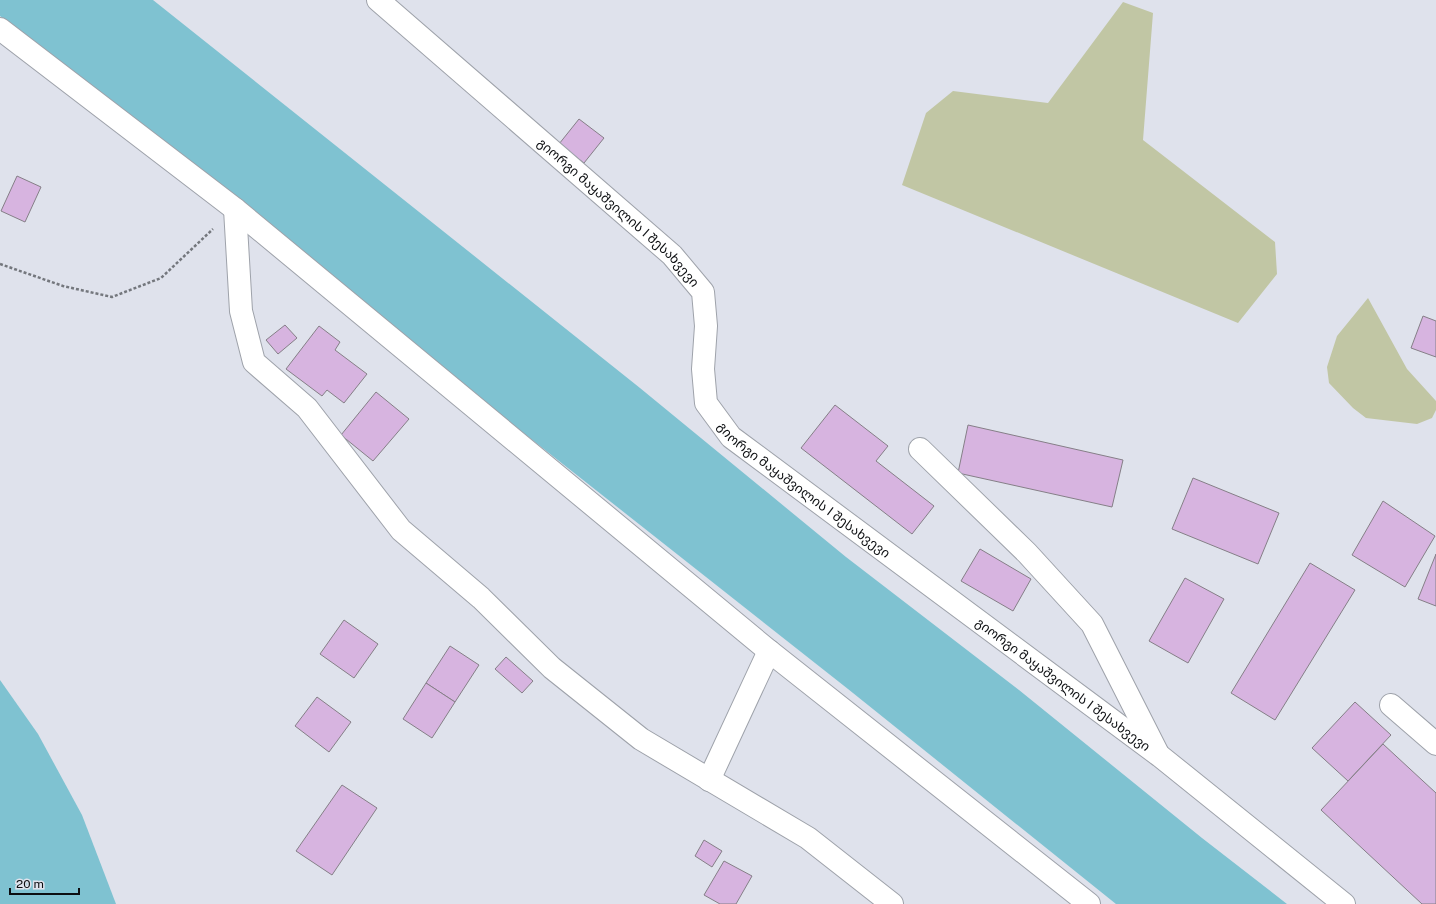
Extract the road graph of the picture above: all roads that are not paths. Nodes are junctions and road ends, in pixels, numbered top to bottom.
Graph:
1 (378, 0) edge
2 (0, 28) edge
3 (234, 209) junction
4 (920, 449) dead end
5 (769, 651) junction
6 (1391, 705) dead end
7 (1436, 744) edge
8 (1160, 756) junction
9 (709, 780) junction
10 (892, 904) edge
11 (1089, 904) edge
12 (1344, 904) edge

1 - 8 street, გიორგი მაყაშვილის I შესახვევი
2 - 3 street
3 - 5 street
3 - 9 street
4 - 8 street
5 - 9 street
5 - 11 street
6 - 7 street
8 - 12 street, გიორგი მაყაშვილის I შესახვევი
9 - 10 street

